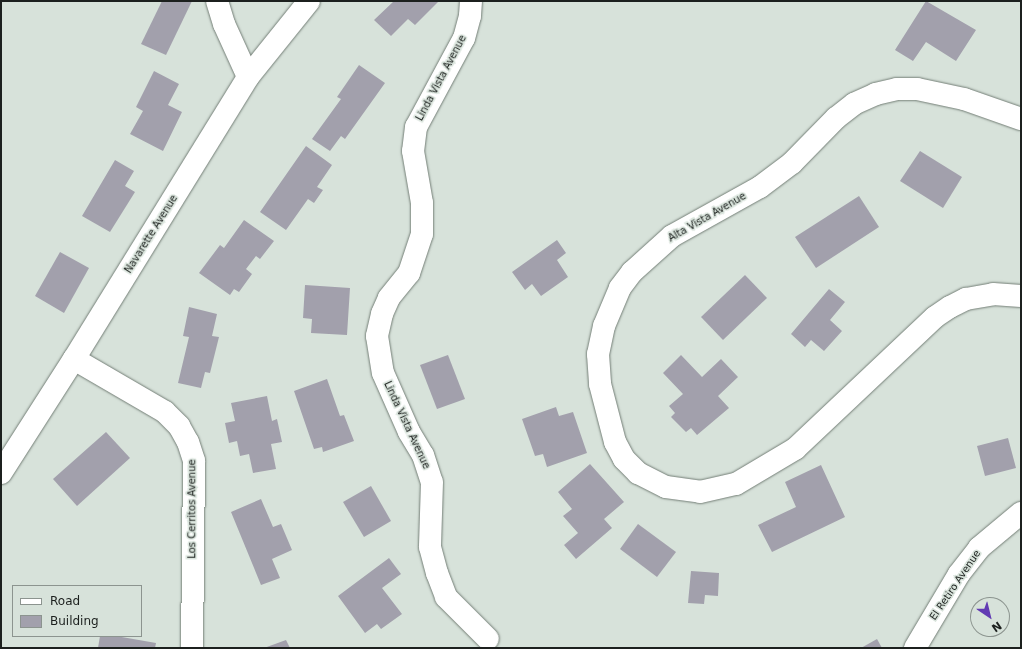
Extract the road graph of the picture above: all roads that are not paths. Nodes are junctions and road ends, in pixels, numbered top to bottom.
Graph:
1 (217, 1) edge
2 (308, 1) edge
3 (471, 1) edge
4 (248, 77) junction
5 (1021, 119) edge
6 (1021, 296) edge
7 (74, 360) junction
8 (1, 473) edge
9 (1021, 513) edge
10 (488, 639) dead end
11 (192, 648) edge
12 (915, 648) edge

1 - 4 street
2 - 4 street, Navarette Avenue
3 - 10 street, Linda Vista Avenue
4 - 7 street, Navarette Avenue
5 - 6 street, Alta Vista Avenue
7 - 8 street, Navarette Avenue
7 - 11 street, Los Cerritos Avenue
9 - 12 street, El Retiro Avenue

